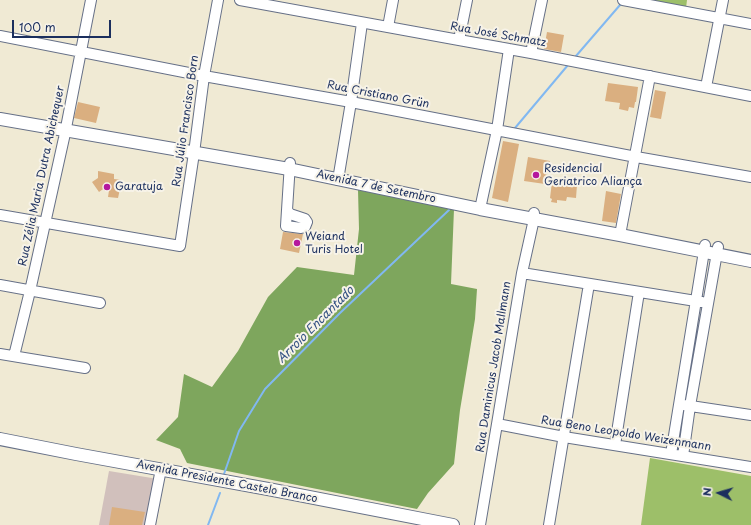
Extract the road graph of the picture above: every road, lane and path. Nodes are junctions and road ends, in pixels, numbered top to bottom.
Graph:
1 (91, 0) edge
2 (218, 0) edge
3 (240, 0) edge
4 (393, 0) edge
5 (467, 0) edge
6 (542, 0) edge
7 (623, 0) edge
8 (723, 0) edge
9 (720, 18) junction
10 (362, 22) junction
11 (751, 24) edge
12 (388, 27) junction
13 (0, 36) edge
14 (459, 40) junction
15 (510, 49) junction
16 (81, 51) junction
17 (531, 52) junction
18 (204, 76) junction
19 (650, 76) junction
20 (706, 88) junction
21 (751, 96) edge
22 (352, 102) junction
23 (0, 113) edge
24 (0, 119) edge
25 (66, 128) junction
26 (497, 130) junction
27 (195, 150) junction
28 (636, 157) junction
29 (289, 166) junction
30 (338, 176) junction
31 (751, 178) edge
32 (480, 206) junction
33 (287, 210) dead end
34 (0, 215) edge
35 (534, 216) junction
36 (45, 223) junction
37 (621, 232) junction
38 (705, 248) junction
39 (718, 251) junction
40 (751, 254) edge
41 (751, 261) edge
42 (522, 273) junction
43 (589, 284) junction
44 (0, 285) edge
45 (30, 291) junction
46 (639, 292) junction
47 (696, 301) junction
48 (100, 303) dead end
49 (708, 303) junction
50 (0, 354) edge
51 (14, 356) junction
52 (85, 368) dead end
53 (678, 404) junction
54 (690, 406) junction
55 (751, 415) edge
56 (497, 424) junction
57 (564, 437) junction
58 (0, 439) edge
59 (615, 445) junction
60 (0, 446) edge
61 (671, 454) junction
62 (683, 456) junction
63 (120, 465) junction
64 (751, 467) edge
65 (160, 472) junction
66 (150, 525) edge
67 (420, 525) edge
68 (453, 525) edge
69 (480, 525) edge
70 (549, 525) edge

1 - 16 street, Rua Zélia Maria Dutra Abichequer
2 - 18 street, Rua Júlio Francisco Born
3 - 10 street, Rua José Schmatz
4 - 12 street
5 - 14 street
6 - 17 street
7 - 9 street
8 - 9 street
9 - 11 street
9 - 20 street
10 - 12 street, Rua José Schmatz
10 - 22 street
12 - 14 street, Rua José Schmatz
13 - 16 street, Rua Cristiano Grün
14 - 15 street, Rua José Schmatz
15 - 17 street, Rua José Schmatz
15 - 26 street
16 - 18 street, Rua Cristiano Grün
16 - 25 street, Rua Zélia Maria Dutra Abichequer
17 - 19 street, Rua José Schmatz
18 - 22 street, Rua Cristiano Grün
18 - 27 street, Rua Júlio Francisco Born
19 - 20 street, Rua José Schmatz
19 - 28 street
20 - 21 street, Rua José Schmatz
22 - 26 street, Rua Cristiano Grün
22 - 30 street
23 - 25 main road, Avenida 7 de Setembro
24 - 25 main road, Avenida 7 de Setembro
25 - 27 main road, Avenida 7 de Setembro
25 - 36 street, Rua Zélia Maria Dutra Abichequer
26 - 28 street, Rua Cristiano Grün
26 - 32 street
27 - 29 main road, Avenida 7 de Setembro
27 - 36 street, Rua Júlio Francisco Born
28 - 31 street, Rua Cristiano Grün
28 - 37 street
29 - 30 main road, Avenida 7 de Setembro
29 - 33 street
30 - 32 main road, Avenida 7 de Setembro
32 - 35 main road, Avenida 7 de Setembro
34 - 36 street
35 - 37 main road, Avenida 7 de Setembro
35 - 42 street, Rua Daminicus Jacob Mallmann
36 - 45 street, Rua Zélia Maria Dutra Abichequer
37 - 38 main road, Avenida 7 de Setembro
38 - 39 main road, Avenida 7 de Setembro
38 - 47 street
39 - 40 main road, Avenida 7 de Setembro
39 - 41 main road, Avenida 7 de Setembro
39 - 49 street
42 - 43 street
42 - 56 street, Rua Daminicus Jacob Mallmann
43 - 46 street
43 - 57 street
44 - 45 street
45 - 48 street
45 - 51 street, Rua Zélia Maria Dutra Abichequer
46 - 47 street
46 - 59 street
47 - 49 street
47 - 53 street
49 - 54 street
50 - 51 street
51 - 52 street
53 - 54 street
53 - 61 street
54 - 55 street
54 - 62 street
56 - 57 street, Rua Beno Leopoldo Weizenmann
56 - 69 street, Rua Daminicus Jacob Mallmann
57 - 59 street, Rua Beno Leopoldo Weizenmann
57 - 70 street
58 - 63 main road, Avenida Presidente Castelo Branco
59 - 61 street, Rua Beno Leopoldo Weizenmann
60 - 63 main road, Avenida Presidente Castelo Branco
61 - 62 street, Rua Beno Leopoldo Weizenmann
62 - 64 street, Rua Beno Leopoldo Weizenmann
63 - 65 main road, Avenida Presidente Castelo Branco
65 - 66 street
65 - 67 main road, Avenida Presidente Castelo Branco
65 - 68 main road, Avenida Presidente Castelo Branco

